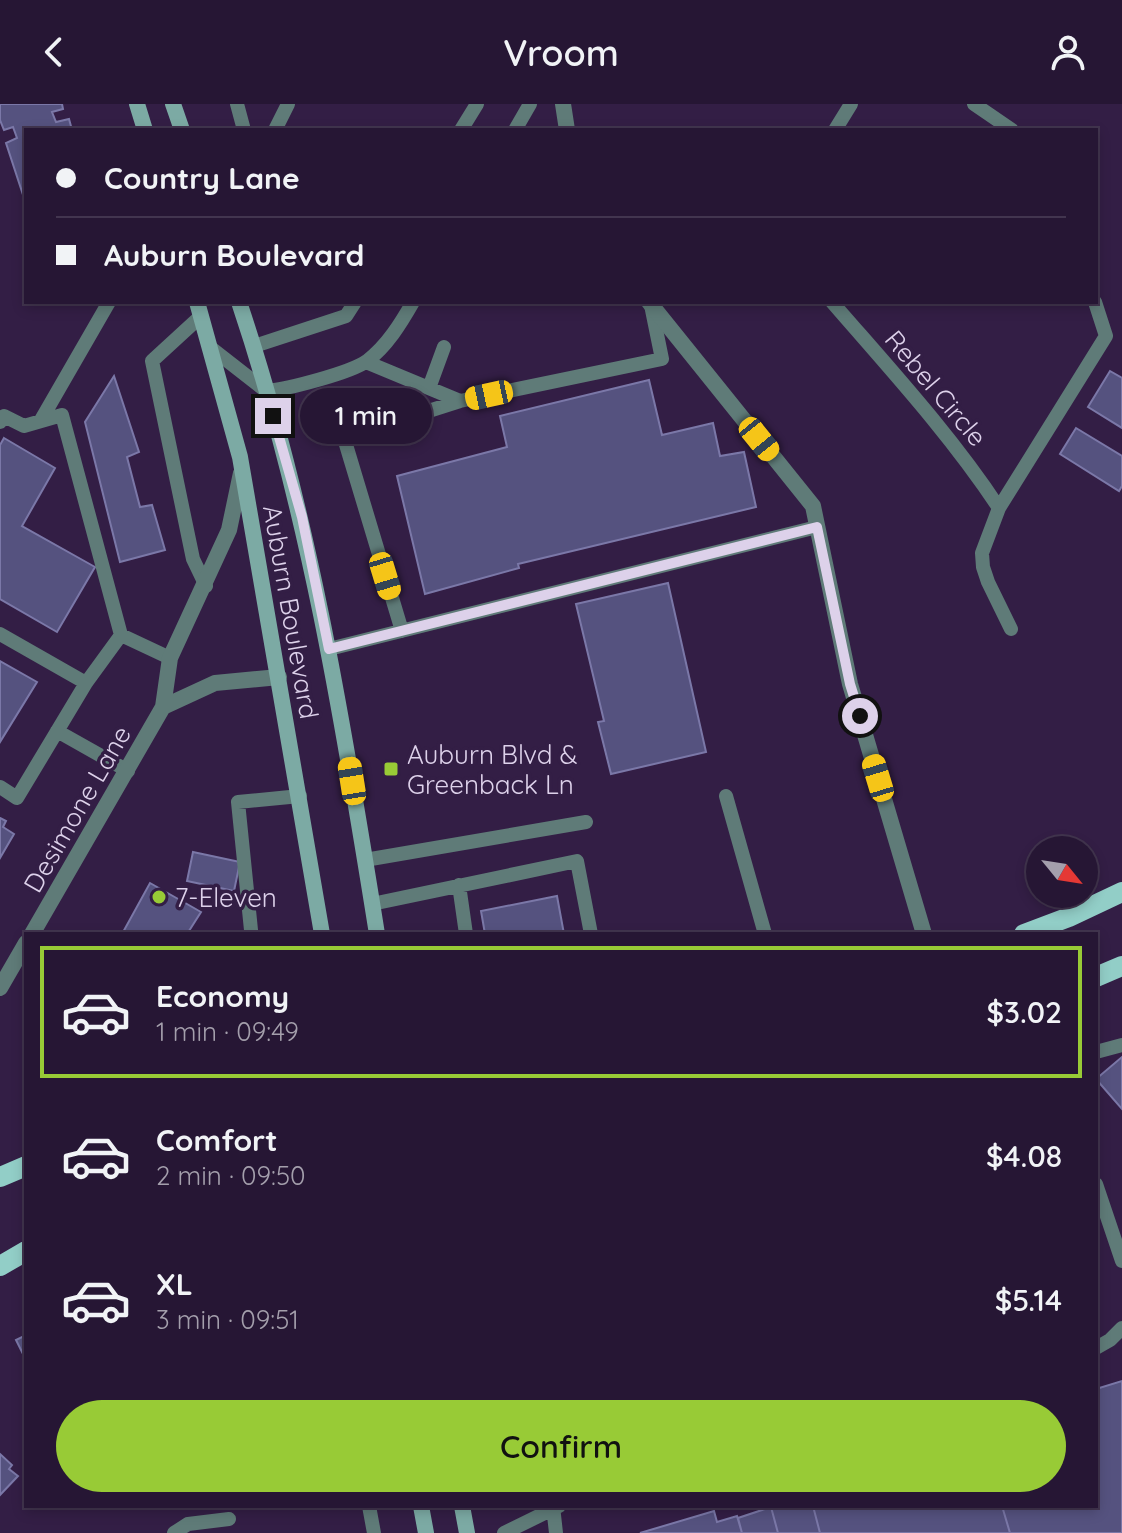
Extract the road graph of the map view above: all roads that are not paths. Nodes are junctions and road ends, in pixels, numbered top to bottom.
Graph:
1 (137, 104) edge
2 (173, 104) edge
3 (237, 104) edge
4 (288, 104) edge
5 (477, 104) edge
6 (530, 104) edge
7 (563, 104) edge
8 (851, 104) edge
9 (974, 104) edge
10 (144, 128) edge
11 (181, 128) edge
12 (243, 128) edge
13 (276, 128) edge
14 (462, 128) edge
15 (516, 128) edge
16 (567, 128) edge
17 (836, 128) edge
18 (1009, 128) edge
19 (108, 304) edge
20 (240, 304) edge
21 (354, 304) edge
22 (412, 304) edge
23 (649, 304) edge
24 (651, 304) edge
25 (834, 304) edge
26 (1096, 304) edge
27 (199, 309) edge
28 (1106, 336) junction
29 (1122, 337) edge
30 (254, 346) junction
31 (444, 347) dead end
32 (211, 348) junction
33 (366, 362) junction
34 (429, 388) junction
35 (266, 391) junction
36 (460, 401) junction
37 (41, 420) junction
38 (0, 422) edge
39 (241, 473) junction
40 (999, 508) junction
41 (817, 527) junction
42 (206, 586) junction
43 (1011, 629) dead end
44 (402, 631) junction
45 (0, 634) edge
46 (121, 635) junction
47 (329, 649) junction
48 (170, 658) junction
49 (279, 677) junction
50 (86, 683) junction
51 (163, 707) junction
52 (57, 731) junction
53 (128, 771) junction
54 (0, 787) edge
55 (300, 796) junction
56 (726, 796) dead end
57 (586, 822) dead end
58 (365, 860) junction
59 (459, 885) junction
60 (1122, 892) edge
61 (372, 904) junction
62 (251, 930) dead end
63 (33, 932) edge
64 (322, 932) edge
65 (377, 932) edge
66 (466, 932) edge
67 (591, 932) edge
68 (764, 932) edge
69 (923, 932) edge
70 (1029, 932) edge
71 (24, 946) edge
72 (1122, 966) edge
73 (1098, 976) edge
74 (0, 988) edge
75 (1122, 1045) edge
76 (1098, 1051) edge
77 (24, 1167) edge
78 (0, 1177) edge
79 (1098, 1188) edge
80 (1115, 1222) edge
81 (24, 1252) edge
82 (1122, 1261) edge
83 (0, 1266) edge
84 (1122, 1328) edge
85 (1098, 1347) edge
86 (369, 1508) edge
87 (421, 1508) edge
88 (462, 1508) edge
89 (553, 1508) edge
90 (555, 1508) edge
91 (228, 1512) edge
92 (174, 1533) edge
93 (205, 1533) edge
94 (374, 1533) edge
95 (426, 1533) edge
96 (467, 1533) edge
97 (504, 1533) edge
98 (556, 1533) edge

1 - 10 main road
2 - 11 main road
3 - 12 lane
4 - 13 lane
5 - 14 lane
6 - 15 lane
7 - 16 street
8 - 17 lane
9 - 18 lane
19 - 37 lane
20 - 30 main road, Auburn Boulevard
21 - 30 lane
22 - 33 lane
23 - 36 lane
24 - 41 street
25 - 40 lane, Rebel Circle
26 - 28 lane
27 - 32 main road, Auburn Boulevard
27 - 42 lane
28 - 29 lane
28 - 40 lane
30 - 35 main road, Auburn Boulevard
31 - 34 lane
32 - 35 lane
32 - 39 main road, Auburn Boulevard
33 - 34 lane
33 - 35 lane
34 - 36 lane
35 - 47 main road, Auburn Boulevard
36 - 44 lane
37 - 38 lane
37 - 46 lane
39 - 42 street, Desimone Lane
39 - 49 main road, Auburn Boulevard
40 - 43 lane
41 - 44 lane
41 - 69 street
42 - 48 street, Desimone Lane
44 - 47 lane
45 - 50 lane
46 - 48 lane
46 - 50 lane
47 - 58 main road, Auburn Boulevard
48 - 51 street, Desimone Lane
49 - 51 street, Desimone Lane
49 - 55 main road, Auburn Boulevard
50 - 52 lane
51 - 53 street, Desimone Lane
52 - 53 lane
52 - 54 lane
53 - 63 street, Desimone Lane
55 - 62 lane
55 - 64 main road, Auburn Boulevard
56 - 68 lane
57 - 58 lane
58 - 61 main road, Auburn Boulevard
59 - 61 lane
59 - 66 lane
59 - 67 lane
60 - 70 main road
61 - 65 main road, Auburn Boulevard
71 - 74 street
72 - 73 main road
75 - 76 lane
77 - 78 main road
79 - 80 lane
80 - 82 lane
81 - 83 main road
84 - 85 lane
86 - 94 lane
87 - 95 main road
88 - 96 main road
89 - 97 lane
90 - 98 lane
91 - 92 lane
91 - 93 lane

